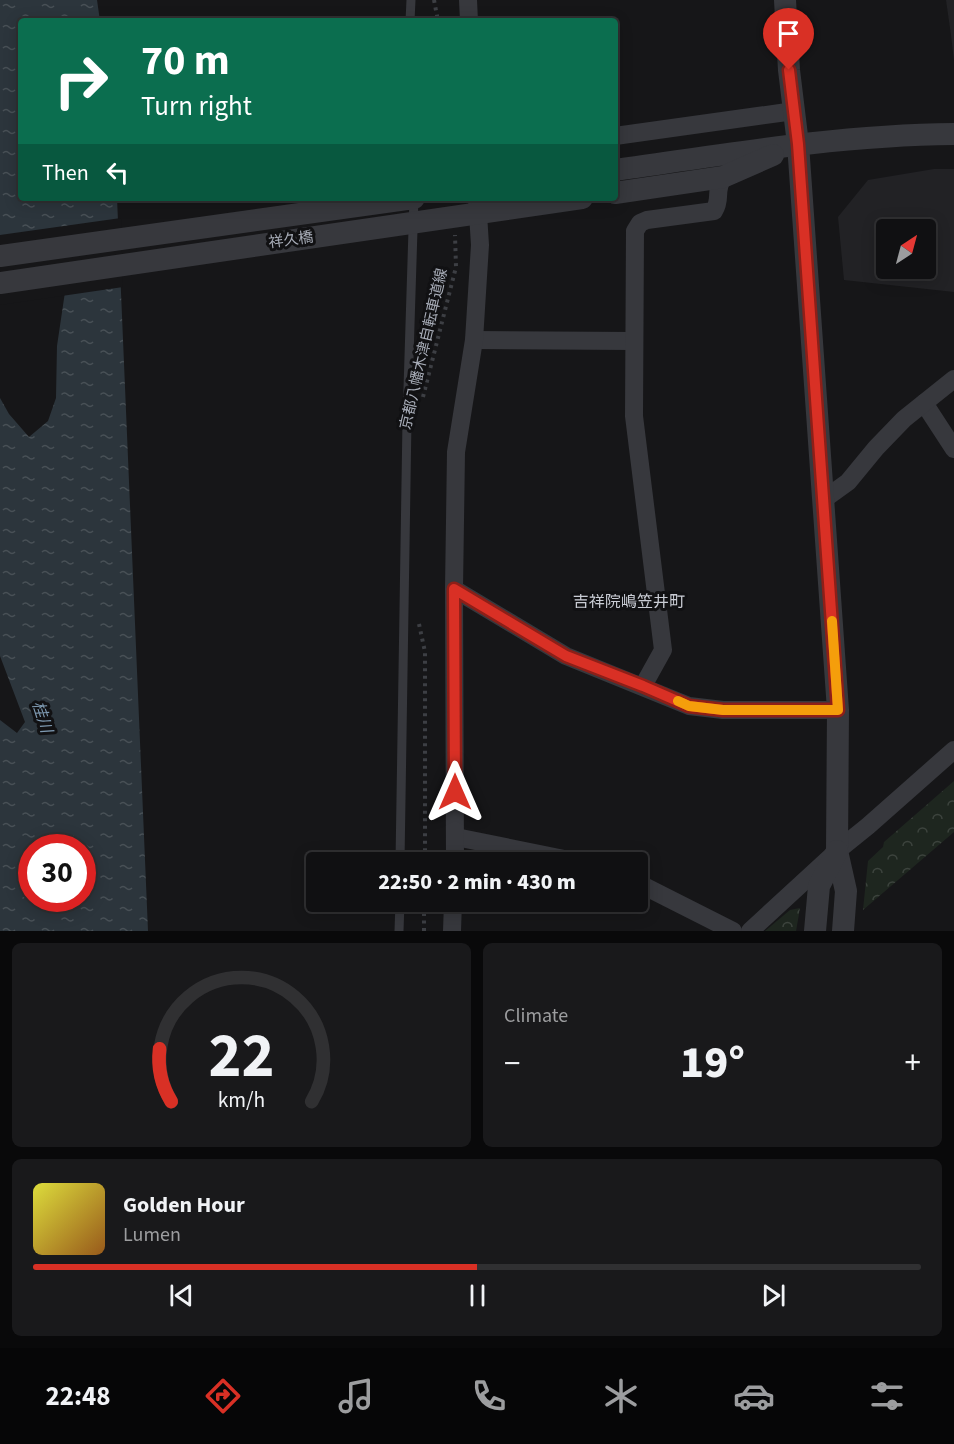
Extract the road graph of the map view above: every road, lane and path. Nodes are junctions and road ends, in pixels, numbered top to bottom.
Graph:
1 (411, 0) edge
2 (434, 0) edge
3 (468, 0) edge
4 (785, 0) edge
5 (410, 18) edge
6 (437, 18) edge
7 (469, 18) edge
8 (794, 111) junction
9 (954, 134) edge
10 (618, 136) edge
11 (798, 144) junction
12 (618, 170) edge
13 (720, 178) junction
14 (618, 193) edge
15 (393, 201) edge
16 (414, 201) edge
17 (477, 201) edge
18 (561, 201) edge
19 (454, 232) dead end
20 (0, 256) edge
21 (0, 283) edge
22 (474, 340) junction
23 (634, 341) junction
24 (954, 379) edge
25 (924, 403) junction
26 (420, 408) dead end
27 (954, 449) edge
28 (823, 500) junction
29 (454, 589) junction
30 (418, 620) dead end
31 (643, 686) junction
32 (838, 710) junction
33 (954, 750) edge
34 (456, 837) junction
35 (837, 851) junction
36 (400, 852) edge
37 (425, 852) edge
38 (455, 852) edge
39 (530, 852) edge
40 (648, 888) edge
41 (400, 912) edge
42 (424, 912) edge
43 (453, 912) edge
44 (399, 931) edge
45 (424, 931) edge
46 (452, 931) edge
47 (733, 931) edge
48 (750, 931) edge
49 (815, 931) edge
50 (843, 931) edge

1 - 5 lane
2 - 6 path
3 - 7 street
4 - 8 street
8 - 10 street
8 - 11 street
9 - 11 street
11 - 12 street
11 - 13 street
11 - 28 street
13 - 14 street
13 - 23 street
15 - 20 street, 祥久橋
16 - 36 lane
17 - 22 street
18 - 21 street, 祥久橋, bridge
19 - 26 path, 京都八幡木津自転車道線
22 - 23 street
22 - 29 street
23 - 31 street
24 - 25 street
25 - 27 street
25 - 28 street
28 - 32 street
29 - 31 street
29 - 34 street
30 - 37 path
31 - 32 street
32 - 35 street
33 - 35 street
34 - 38 street
34 - 39 street
35 - 48 street
35 - 49 street
35 - 50 street
40 - 47 street
41 - 44 lane
42 - 45 path
43 - 46 street

